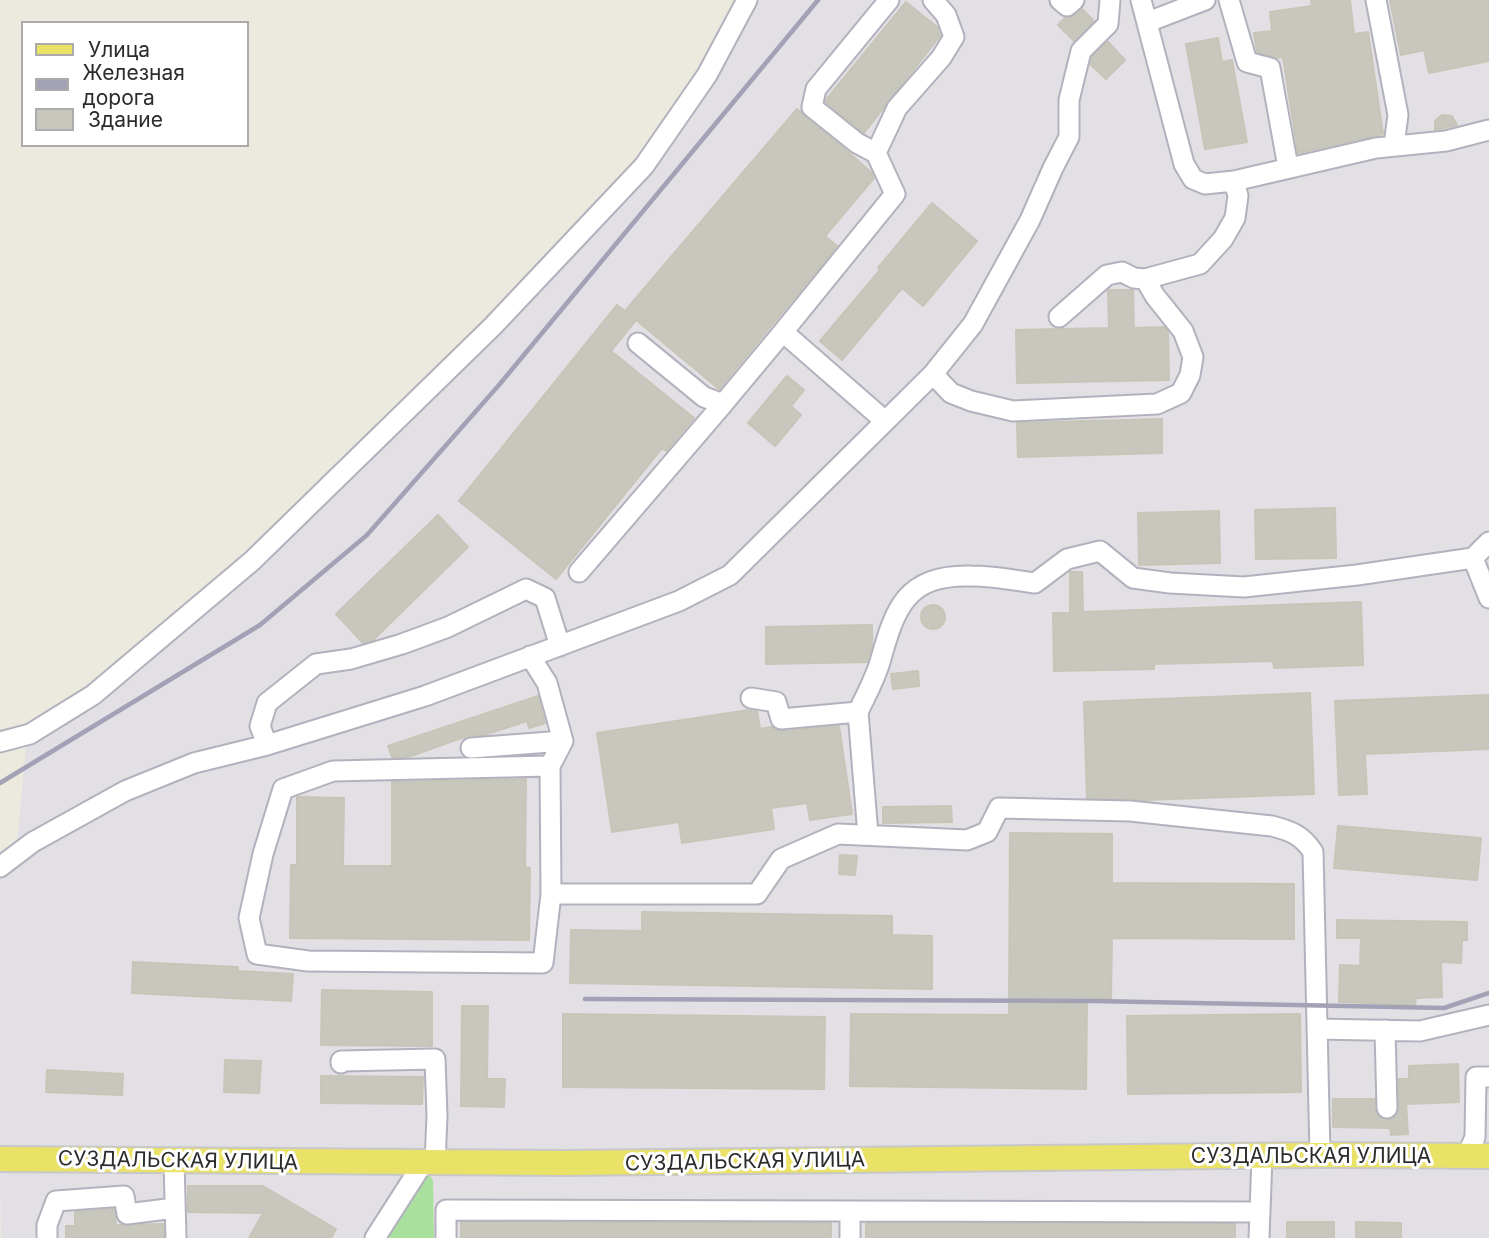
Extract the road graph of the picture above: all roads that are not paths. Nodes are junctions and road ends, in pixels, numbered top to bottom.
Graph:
1 (747, 0) edge
2 (889, 0) edge
3 (933, 0) edge
4 (1060, 0) edge
5 (1074, 0) edge
6 (1110, 0) edge
7 (1142, 0) edge
8 (1205, 0) edge
9 (1229, 0) edge
10 (1376, 0) edge
11 (1148, 22) junction
12 (1489, 130) edge
13 (1394, 145) junction
14 (876, 153) junction
15 (1288, 167) junction
16 (1234, 181) junction
17 (1145, 279) junction
18 (1059, 317) dead end
19 (783, 332) junction
20 (638, 343) dead end
21 (933, 374) junction
22 (723, 404) junction
23 (885, 421) junction
24 (1489, 542) edge
25 (1474, 558) junction
26 (579, 572) dead end
27 (1489, 598) edge
28 (560, 646) junction
29 (530, 656) junction
30 (751, 698) dead end
31 (858, 712) junction
32 (563, 741) junction
33 (0, 742) edge
34 (267, 745) junction
35 (471, 748) dead end
36 (550, 766) junction
37 (867, 835) junction
38 (0, 867) edge
39 (551, 894) junction
40 (1489, 1015) edge
41 (1317, 1029) junction
42 (1385, 1030) junction
43 (341, 1063) dead end
44 (1489, 1077) edge
45 (1387, 1108) dead end
46 (1320, 1155) junction
47 (1478, 1156) edge
48 (1262, 1157) junction
49 (0, 1159) edge
50 (174, 1161) junction
51 (429, 1163) junction
52 (175, 1208) junction
53 (850, 1211) junction
54 (1259, 1212) junction
55 (47, 1238) edge
56 (176, 1238) edge
57 (375, 1238) edge
58 (446, 1238) edge
59 (850, 1238) edge
60 (1259, 1238) edge

1 - 33 street
2 - 14 street
3 - 14 street
4 - 5 street
6 - 21 street
7 - 11 street
8 - 11 street
9 - 15 street
10 - 13 street
11 - 16 street
12 - 13 street
13 - 15 street
14 - 19 street
15 - 16 street
16 - 17 street
17 - 18 street
17 - 21 street
19 - 22 street
19 - 23 street
20 - 22 street
21 - 23 street
22 - 26 street
23 - 28 street
24 - 25 street
25 - 27 street
25 - 31 street
28 - 29 street
28 - 34 street
29 - 32 street
29 - 34 street
30 - 31 street
31 - 37 street
32 - 35 street
32 - 36 street
34 - 38 street
36 - 39 street
36 - 39 street
37 - 39 street
37 - 41 street
40 - 42 street
41 - 42 street
41 - 46 street
42 - 45 street
43 - 51 street
44 - 47 street
46 - 47 main road, СУЗДАЛЬСКАЯ УЛИЦА
46 - 48 main road, СУЗДАЛЬСКАЯ УЛИЦА
48 - 51 main road, СУЗДАЛЬСКАЯ УЛИЦА
48 - 54 street
49 - 50 main road, СУЗДАЛЬСКАЯ УЛИЦА
50 - 51 main road, СУЗДАЛЬСКАЯ УЛИЦА
50 - 52 street
51 - 57 street
52 - 55 street
52 - 56 street
53 - 54 street
53 - 58 street
53 - 59 street
54 - 60 street

